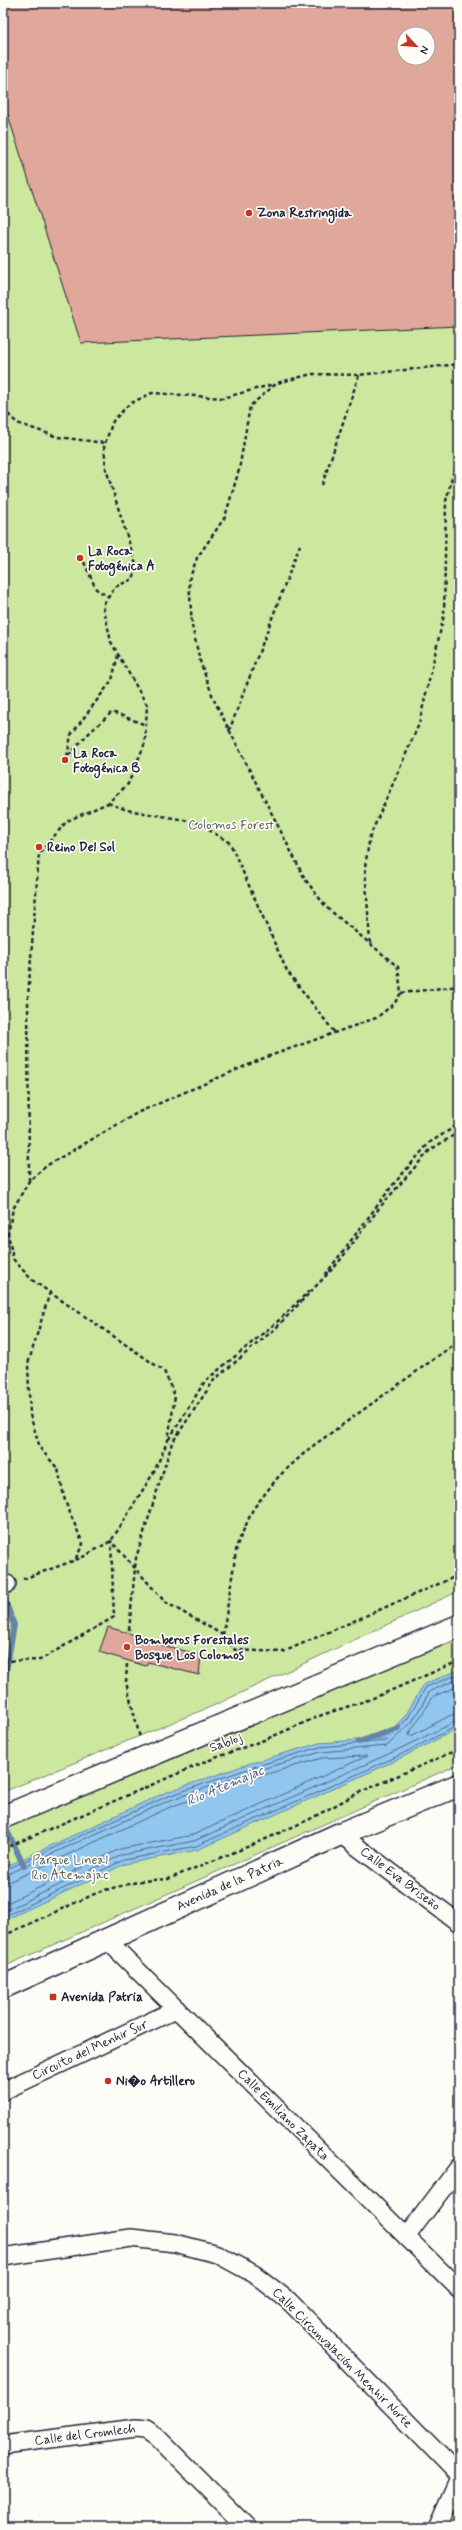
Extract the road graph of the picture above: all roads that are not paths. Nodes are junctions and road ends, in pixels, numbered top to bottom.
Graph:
1 (459, 1626) edge
2 (459, 1785) edge
3 (3, 1817) edge
4 (340, 1834) junction
5 (459, 1923) edge
6 (108, 1940) junction
7 (3, 1987) edge
8 (177, 2009) junction
9 (3, 2091) edge
10 (459, 2167) edge
11 (406, 2237) junction
12 (3, 2257) edge
13 (459, 2289) edge
14 (3, 2445) edge
15 (459, 2475) edge
16 (459, 2480) edge
17 (247, 2527) edge
18 (438, 2527) edge

1 - 3 main road
2 - 4 main road, Avenida de la Patria
4 - 5 street, Calle Eva Briseño
4 - 6 main road, Avenida de la Patria
6 - 7 main road, Avenida de la Patria
6 - 8 street, Calle Emiliano Zapata
8 - 9 street, Circuito del Menhir Sur
8 - 11 street, Calle Emiliano Zapata
10 - 11 street
11 - 13 street, Calle Emiliano Zapata
12 - 15 street, Calle Circunvalación Menhir Norte
14 - 17 street, Calle del Cromlech
16 - 18 street

